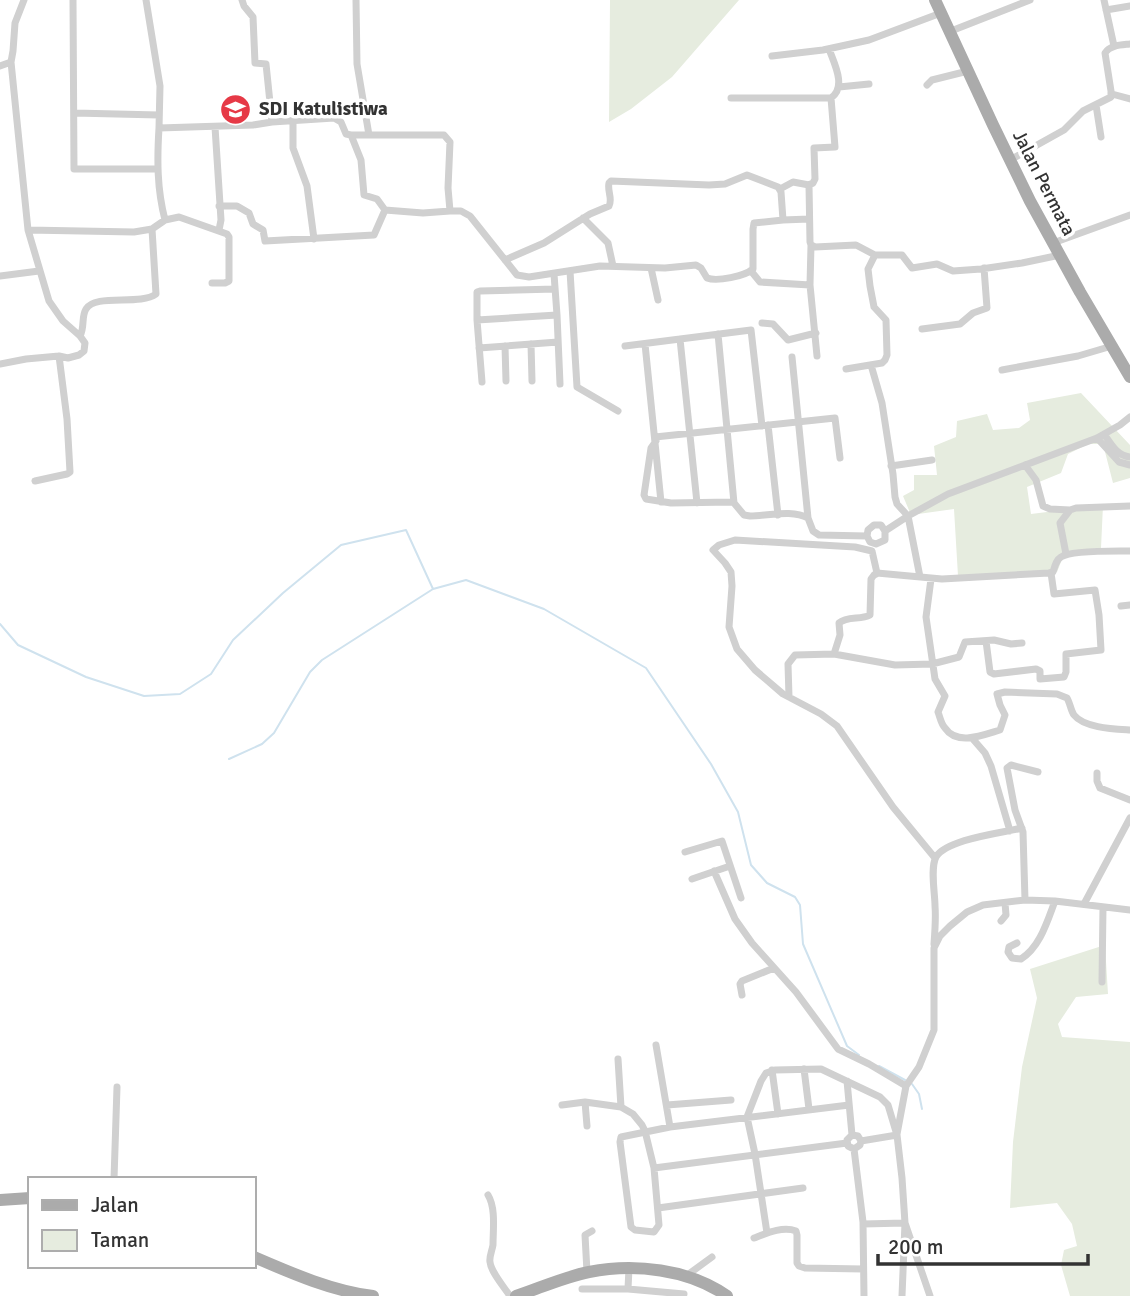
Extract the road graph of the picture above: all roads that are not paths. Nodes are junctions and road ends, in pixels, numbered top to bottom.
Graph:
1 (24, 0) edge
2 (73, 0) edge
3 (147, 0) edge
4 (242, 0) edge
5 (356, 0) edge
6 (935, 0) edge
7 (1030, 0) edge
8 (1104, 0) edge
9 (1130, 6) edge
10 (1106, 10) junction
11 (942, 13) junction
12 (951, 31) junction
13 (1130, 44) edge
14 (1114, 46) junction
15 (829, 49) junction
16 (772, 56) dead end
17 (11, 62) junction
18 (0, 66) edge
19 (968, 71) junction
20 (869, 84) dead end
21 (927, 85) dead end
22 (839, 87) junction
23 (1112, 94) junction
24 (731, 98) dead end
25 (831, 98) junction
26 (1130, 99) edge
27 (1096, 105) junction
28 (74, 113) junction
29 (159, 115) junction
30 (293, 120) junction
31 (272, 122) junction
32 (215, 127) junction
33 (159, 128) junction
34 (351, 135) junction
35 (369, 135) junction
36 (1101, 137) dead end
37 (1010, 160) junction
38 (157, 169) junction
39 (809, 185) junction
40 (780, 189) junction
41 (219, 206) junction
42 (385, 210) junction
43 (450, 211) junction
44 (1130, 215) edge
45 (583, 218) junction
46 (809, 219) junction
47 (165, 220) junction
48 (783, 220) junction
49 (152, 229) junction
50 (28, 230) junction
51 (219, 230) junction
52 (314, 239) junction
53 (1053, 243) junction
54 (811, 245) junction
55 (875, 255) junction
56 (1059, 255) junction
57 (505, 260) junction
58 (613, 266) junction
59 (651, 268) junction
60 (984, 268) junction
61 (39, 271) junction
62 (570, 271) junction
63 (751, 271) junction
64 (554, 274) junction
65 (0, 276) edge
66 (212, 283) dead end
67 (810, 285) junction
68 (555, 289) junction
69 (658, 300) dead end
70 (557, 315) junction
71 (477, 320) junction
72 (762, 323) dead end
73 (922, 329) dead end
74 (816, 333) junction
75 (718, 334) junction
76 (80, 335) junction
77 (680, 339) junction
78 (558, 342) junction
79 (531, 344) junction
80 (645, 344) junction
81 (505, 346) junction
82 (625, 346) dead end
83 (1112, 346) junction
84 (479, 348) junction
85 (59, 356) junction
86 (817, 356) dead end
87 (792, 357) dead end
88 (0, 364) edge
89 (871, 365) junction
90 (846, 369) dead end
91 (1002, 370) dead end
92 (1130, 377) edge
93 (532, 381) dead end
94 (482, 382) dead end
95 (506, 382) dead end
96 (560, 384) dead end
97 (618, 411) dead end
98 (1130, 417) edge
99 (799, 422) junction
100 (765, 426) junction
101 (728, 430) junction
102 (690, 434) junction
103 (1100, 436) junction
104 (655, 439) junction
105 (1130, 457) edge
106 (840, 458) dead end
107 (932, 460) dead end
108 (1025, 465) junction
109 (1130, 465) edge
110 (891, 466) junction
111 (35, 481) dead end
112 (661, 502) junction
113 (697, 503) junction
114 (734, 503) junction
115 (1130, 506) edge
116 (1050, 509) junction
117 (1070, 510) junction
118 (778, 514) junction
119 (908, 516) junction
120 (808, 518) junction
121 (1060, 523) junction
122 (886, 531) junction
123 (867, 536) junction
124 (1130, 551) edge
125 (1066, 555) junction
126 (878, 573) junction
127 (1051, 573) junction
128 (920, 577) junction
129 (931, 579) junction
130 (1130, 605) edge
131 (1121, 606) dead end
132 (986, 641) junction
133 (1022, 643) dead end
134 (834, 654) junction
135 (932, 664) junction
136 (789, 697) junction
137 (1130, 730) edge
138 (972, 738) junction
139 (1038, 772) dead end
140 (1097, 773) dead end
141 (1130, 800) edge
142 (1130, 818) edge
143 (1022, 828) junction
144 (1010, 831) junction
145 (685, 852) dead end
146 (936, 858) junction
147 (730, 866) junction
148 (714, 871) junction
149 (692, 879) dead end
150 (741, 898) dead end
151 (1025, 900) junction
152 (1055, 901) junction
153 (1005, 903) junction
154 (1084, 904) junction
155 (1103, 907) junction
156 (1130, 910) edge
157 (1001, 921) dead end
158 (1017, 943) dead end
159 (934, 948) junction
160 (774, 968) junction
161 (1102, 982) dead end
162 (741, 995) dead end
163 (656, 1045) dead end
164 (618, 1059) dead end
165 (804, 1069) junction
166 (772, 1070) junction
167 (847, 1081) junction
168 (906, 1086) junction
169 (117, 1087) dead end
170 (731, 1100) dead end
171 (585, 1102) junction
172 (562, 1105) dead end
173 (667, 1105) junction
174 (849, 1105) junction
175 (621, 1107) junction
176 (808, 1109) junction
177 (778, 1114) junction
178 (747, 1117) junction
179 (587, 1126) dead end
180 (670, 1127) junction
181 (645, 1131) junction
182 (852, 1135) junction
183 (897, 1135) junction
184 (861, 1141) junction
185 (847, 1143) junction
186 (854, 1149) junction
187 (755, 1154) junction
188 (654, 1168) junction
189 (114, 1177) edge
190 (803, 1188) dead end
191 (761, 1193) junction
192 (488, 1195) dead end
193 (28, 1198) edge
194 (0, 1200) edge
195 (658, 1208) junction
196 (905, 1223) junction
197 (863, 1224) junction
198 (592, 1231) dead end
199 (767, 1233) junction
200 (754, 1238) dead end
201 (256, 1257) edge
202 (712, 1257) dead end
203 (629, 1268) junction
204 (863, 1269) junction
205 (587, 1272) junction
206 (685, 1276) junction
207 (582, 1289) dead end
208 (628, 1289) junction
209 (337, 1292) edge
210 (684, 1294) dead end
211 (373, 1296) edge
212 (510, 1296) edge
213 (516, 1296) edge
214 (727, 1296) edge
215 (864, 1296) edge
216 (902, 1296) edge
217 (930, 1296) edge

1 - 17 street
2 - 28 street
3 - 29 street
4 - 31 street
5 - 35 street
6 - 11 main road, Jalan Permata
7 - 12 street
8 - 10 street
9 - 10 street
10 - 14 street
11 - 12 main road, Jalan Permata
11 - 15 street
12 - 19 main road, Jalan Permata
13 - 14 street
14 - 23 street
15 - 16 street
15 - 22 street
17 - 18 street
17 - 50 street
19 - 21 street
19 - 37 main road, Jalan Permata
20 - 22 street
22 - 25 street
23 - 26 street
23 - 27 street
24 - 25 street
25 - 39 street
27 - 36 street
27 - 37 street
28 - 29 street
28 - 38 street
29 - 33 street
30 - 31 street
30 - 34 street
30 - 52 street
31 - 32 street
32 - 33 street
32 - 41 street
33 - 38 street
34 - 35 street
34 - 42 street
35 - 43 street
37 - 53 main road, Jalan Permata
38 - 47 street
39 - 40 street
39 - 46 street
40 - 45 street
40 - 48 street
41 - 51 street
41 - 52 street
42 - 43 street
42 - 52 street
43 - 57 street
44 - 53 street
45 - 57 street
45 - 58 street
46 - 48 street
46 - 54 street
47 - 49 street
47 - 51 street
48 - 63 street
49 - 50 street
49 - 76 street
50 - 61 street
51 - 66 street
53 - 56 main road, Jalan Permata
54 - 55 street
54 - 67 street
55 - 60 street
55 - 89 street
56 - 60 street
56 - 83 main road, Jalan Permata
57 - 64 street
58 - 59 street
58 - 62 street
59 - 63 street
59 - 69 street
60 - 73 street
61 - 65 street
61 - 76 street
62 - 64 street
62 - 97 street
63 - 67 street
64 - 68 street
67 - 74 street
68 - 70 street
68 - 71 street
70 - 71 street
70 - 78 street
71 - 84 street
72 - 74 street
74 - 86 street
75 - 77 street
75 - 100 street
75 - 101 street
76 - 85 street
77 - 80 street
77 - 102 street
78 - 79 street
78 - 96 street
79 - 81 street
79 - 93 street
80 - 82 street
80 - 104 street
81 - 84 street
81 - 95 street
83 - 91 street
83 - 92 main road, Jalan Permata
84 - 94 street
85 - 88 street
85 - 111 street
87 - 99 street
89 - 90 street
89 - 110 street
98 - 103 street
99 - 100 street
99 - 106 street
99 - 120 street
100 - 101 street
100 - 118 street
101 - 102 street
101 - 114 street
102 - 104 street
102 - 113 street
103 - 105 street
103 - 108 street
103 - 109 street
104 - 112 street
104 - 112 street
107 - 110 street
108 - 116 street
108 - 119 street
110 - 119 street
112 - 113 street
113 - 114 street
114 - 118 street
115 - 117 street
116 - 117 street
116 - 121 street
117 - 121 street
118 - 120 street
119 - 122 street
119 - 128 street
120 - 123 street
121 - 125 street
122 - 123 street
122 - 123 street
124 - 125 street
125 - 127 street
126 - 128 street
126 - 134 street
126 - 136 street
127 - 129 street
127 - 132 street
128 - 129 street
129 - 135 street
130 - 131 street
132 - 133 street
132 - 135 street
134 - 135 street
134 - 136 street
135 - 138 street
136 - 146 street
137 - 138 street
138 - 144 street
139 - 143 street
140 - 141 street
142 - 154 street
143 - 144 street
143 - 151 street
144 - 146 street
145 - 147 street
146 - 159 street
147 - 148 street
147 - 150 street
148 - 149 street
148 - 160 street
151 - 152 street
151 - 153 street
152 - 154 street
152 - 158 street
153 - 157 street
153 - 159 street
154 - 155 street
155 - 156 street
155 - 161 street
159 - 168 street
160 - 162 street
160 - 168 street
163 - 173 street
164 - 175 street
165 - 166 street
165 - 167 street
165 - 176 street
166 - 177 street
166 - 178 street
167 - 174 street
167 - 183 street
168 - 183 street
169 - 189 street
170 - 173 street
171 - 172 street
171 - 175 street
171 - 179 street
173 - 180 street
174 - 176 street
174 - 182 street
175 - 181 street
176 - 177 street
177 - 178 street
178 - 180 street
178 - 187 street
180 - 181 street
181 - 188 street
181 - 195 street
182 - 184 street
182 - 185 street
183 - 184 street
183 - 196 street
184 - 186 street
185 - 186 street
185 - 187 street
186 - 197 street
187 - 188 street
187 - 191 street
188 - 195 street
190 - 191 street
191 - 195 street
191 - 199 street
192 - 212 street
193 - 194 main road
196 - 197 street
196 - 216 street
196 - 217 street
197 - 204 street
198 - 205 street
199 - 200 street
199 - 204 street
201 - 209 main road
202 - 206 street
203 - 205 main road
203 - 206 main road
203 - 208 street
204 - 215 street
205 - 213 main road
206 - 214 main road
207 - 208 street
208 - 210 street
209 - 211 main road

